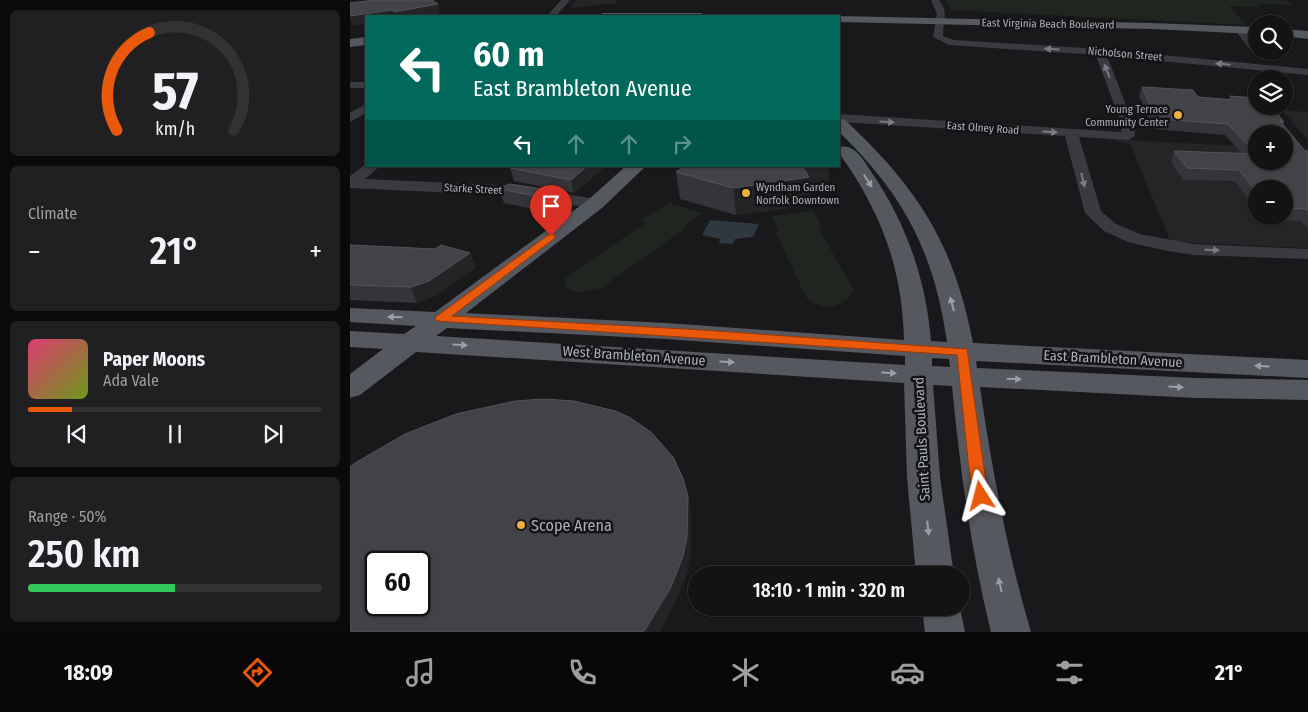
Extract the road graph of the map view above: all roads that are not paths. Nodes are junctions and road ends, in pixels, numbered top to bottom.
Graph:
1 (566, 0) edge
2 (936, 0) edge
3 (680, 5) dead end
4 (665, 6) dead end
5 (552, 15) edge
6 (602, 15) edge
7 (684, 15) edge
8 (840, 19) edge
9 (840, 23) edge
10 (941, 24) junction
11 (1241, 32) junction
12 (1248, 32) edge
13 (1248, 33) edge
14 (1293, 34) edge
15 (1308, 35) edge
16 (1293, 37) edge
17 (1308, 38) edge
18 (1248, 40) edge
19 (365, 41) edge
20 (350, 43) edge
21 (1100, 52) junction
22 (1264, 60) edge
23 (1271, 69) junction
24 (1308, 72) edge
25 (350, 85) edge
26 (365, 85) edge
27 (840, 118) edge
28 (840, 124) edge
29 (1071, 133) junction
30 (840, 143) edge
31 (372, 167) edge
32 (636, 167) edge
33 (350, 183) edge
34 (596, 204) junction
35 (1308, 254) edge
36 (350, 315) edge
37 (441, 318) junction
38 (350, 339) edge
39 (411, 342) junction
40 (918, 362) junction
41 (964, 364) junction
42 (1308, 368) edge
43 (350, 388) edge
44 (1308, 390) edge
45 (934, 566) edge
46 (942, 616) edge
47 (945, 632) edge
48 (1011, 632) edge

1 - 5 street
2 - 10 street
3 - 7 main road
4 - 6 main road
8 - 10 main road, East Virginia Beach Boulevard
9 - 10 main road, East Virginia Beach Boulevard
10 - 11 main road, East Virginia Beach Boulevard
21 -> 10 street, Nicholson Street
11 - 12 main road, East Virginia Beach Boulevard
11 - 13 main road, East Virginia Beach Boulevard
11 - 18 street
14 - 15 main road
16 - 17 main road
19 - 20 main road
23 -> 21 street, Nicholson Street
29 -> 21 street, East Olney Road
22 - 23 street
23 - 24 street, Nicholson Street
25 - 26 street
27 -> 29 street, East Olney Road
41 -> 28 main road
29 -> 35 street
30 -> 40 main road, Saint Pauls Boulevard
31 - 33 street
32 - 34 main road
33 - 34 street, Starke Street
34 - 37 main road
37 -> 36 main road, West Brambleton Avenue
37 - 39 main road
37 - 40 main road, West Brambleton Avenue
38 - 39 main road, West Brambleton Avenue
39 -> 40 main road, West Brambleton Avenue
39 - 43 main road
40 - 41 main road, East Brambleton Avenue
40 -> 45 main road, Saint Pauls Boulevard
42 -> 41 main road, East Brambleton Avenue
41 -> 44 main road, East Brambleton Avenue
48 -> 41 main road
46 - 47 main road

